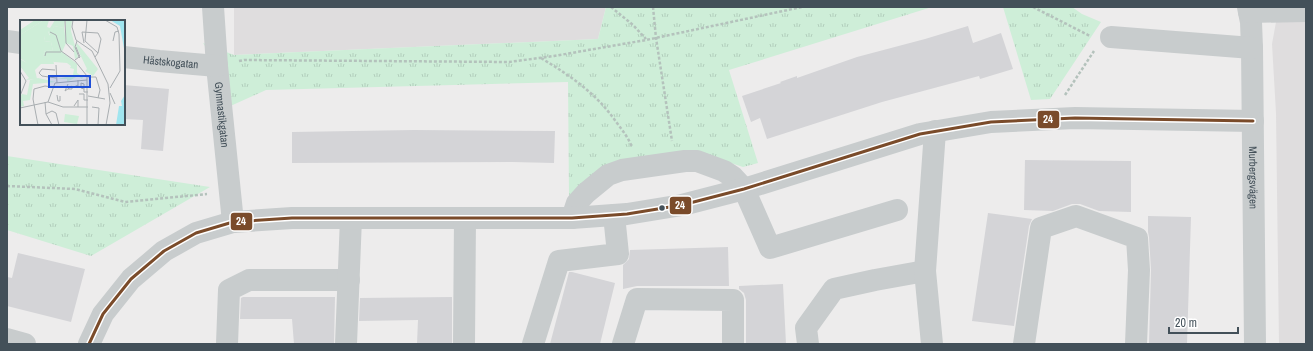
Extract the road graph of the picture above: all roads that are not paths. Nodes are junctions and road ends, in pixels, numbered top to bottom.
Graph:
1 (213, 7) edge
2 (1248, 10) edge
3 (1306, 11) edge
4 (1106, 40) road end
5 (7, 41) edge
6 (20, 42) edge
7 (1252, 48) junction
8 (125, 57) edge
9 (217, 66) junction
10 (1253, 121) junction
11 (935, 131) junction
12 (744, 189) junction
13 (898, 210) dead end
14 (614, 215) junction
15 (351, 218) junction
16 (465, 218) junction
17 (572, 218) junction
18 (233, 222) junction
19 (925, 271) junction
20 (349, 280) junction
21 (7, 339) edge
22 (25, 344) edge
23 (89, 344) edge
24 (227, 344) edge
25 (346, 344) edge
26 (464, 344) edge
27 (533, 344) edge
28 (623, 344) edge
29 (733, 344) edge
30 (808, 344) edge
31 (932, 344) edge
32 (1024, 344) edge
33 (1136, 344) edge
34 (1255, 344) edge

1 - 9 street, Gymnastikgatan
2 - 3 street, Murbergsvägen
2 - 7 street, Murbergsvägen
4 - 7 street
5 - 6 street
7 - 10 street, Murbergsvägen
8 - 9 street, Hästskogatan
9 - 18 street, Gymnastikgatan
10 - 11 street
10 - 34 street, Murbergsvägen
11 - 12 street
11 - 19 street
12 - 13 street
12 - 14 street
12 - 17 street
14 - 17 street
14 - 27 street
15 - 16 street
15 - 18 street
15 - 20 street
16 - 17 street
16 - 26 street
18 - 23 street
19 - 30 street
19 - 31 street
20 - 24 street
20 - 25 street
21 - 22 street
28 - 29 street
32 - 33 street

